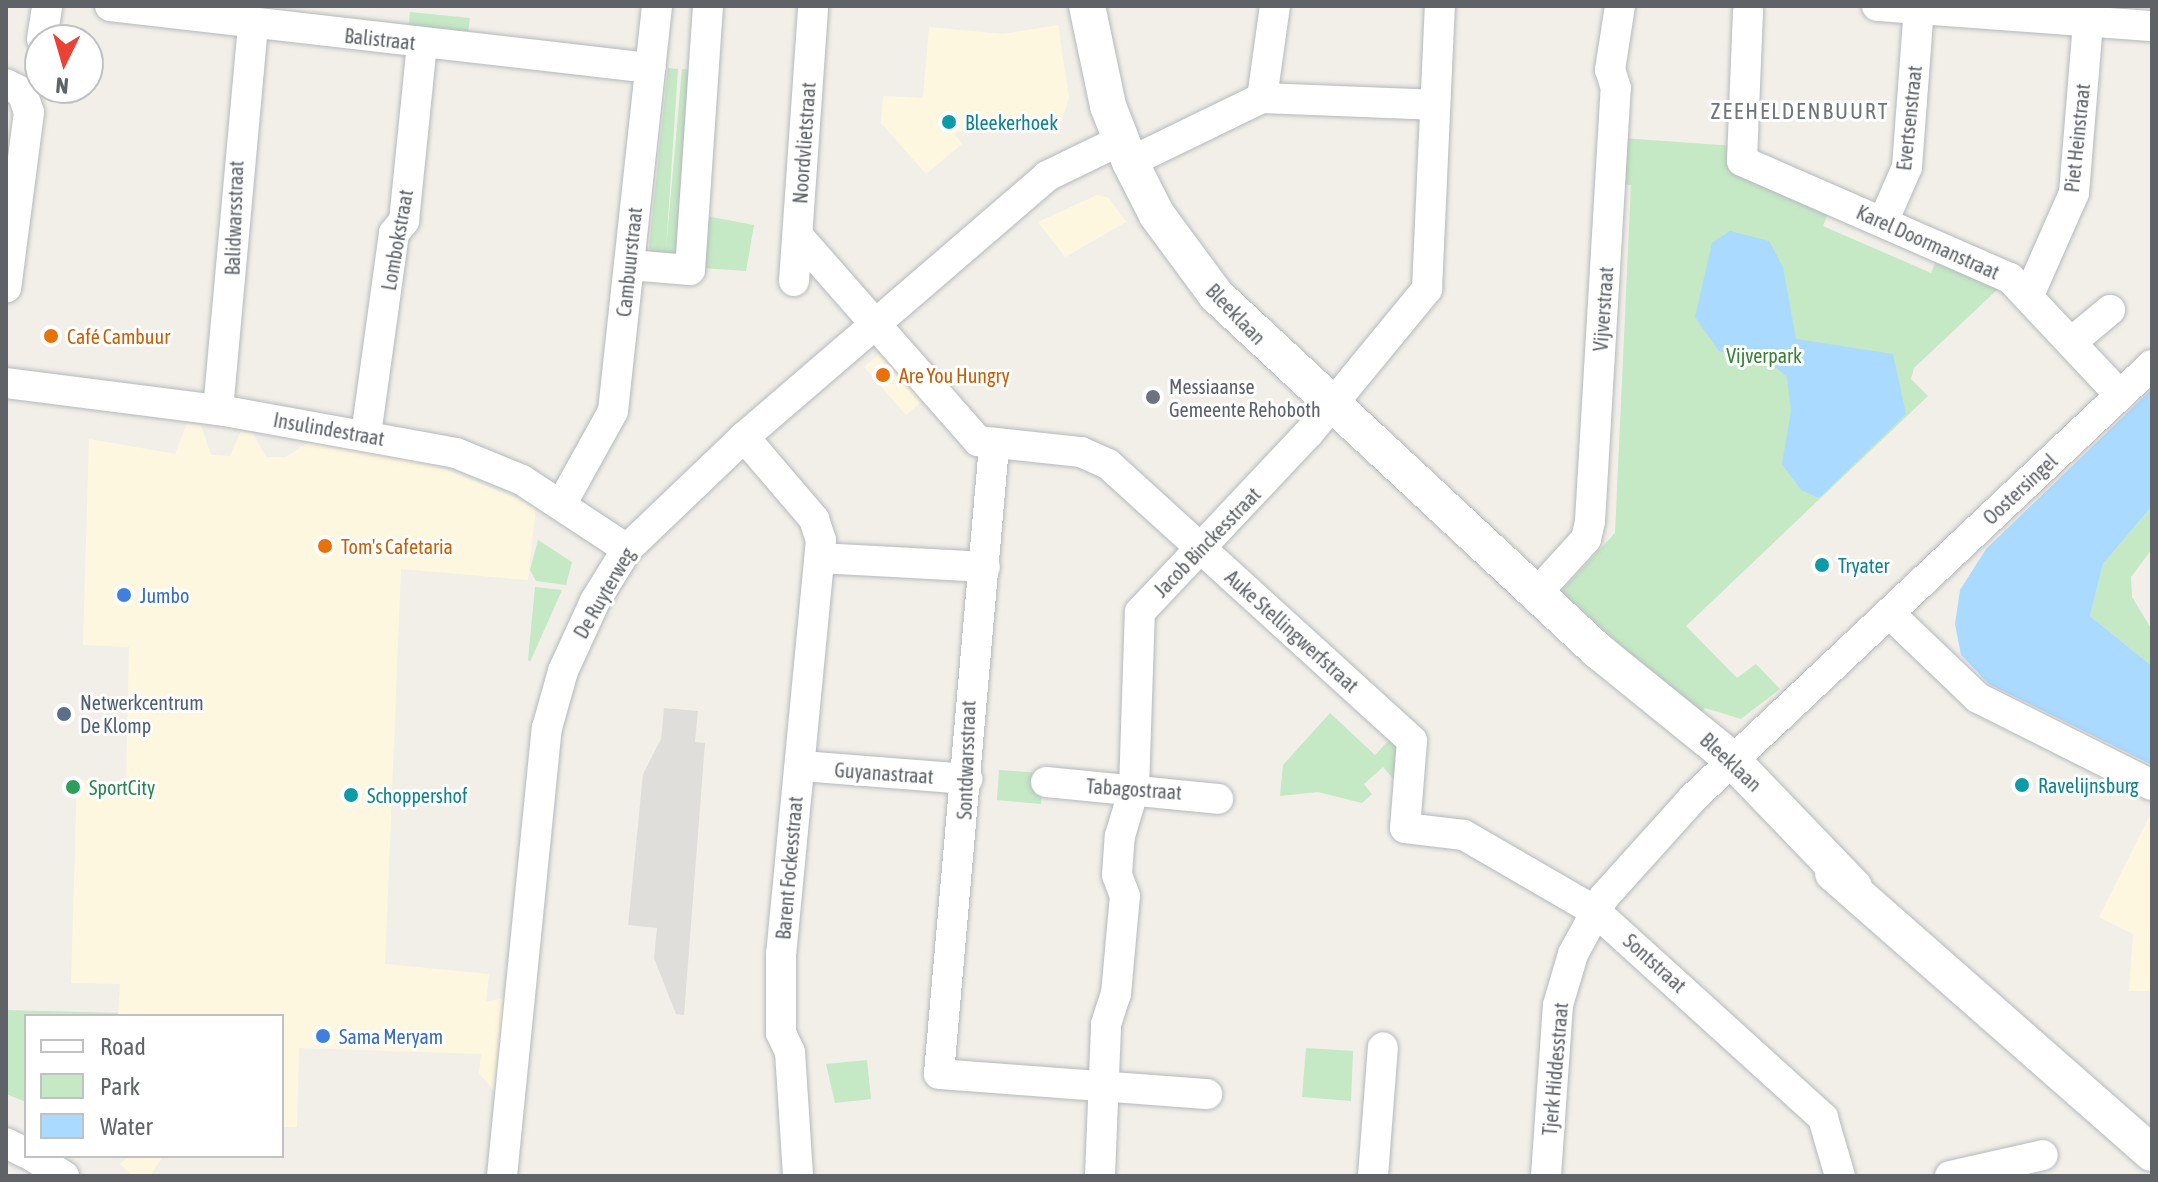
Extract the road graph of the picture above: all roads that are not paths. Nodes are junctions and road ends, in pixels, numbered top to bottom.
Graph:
1 (110, 6) edge
2 (657, 6) edge
3 (708, 6) edge
4 (813, 6) edge
5 (1087, 6) edge
6 (1275, 6) edge
7 (1440, 6) edge
8 (1620, 6) edge
9 (1877, 6) edge
10 (1748, 8) edge
11 (1919, 9) junction
12 (2088, 21) junction
13 (253, 25) junction
14 (2152, 26) edge
15 (422, 44) junction
16 (650, 68) junction
17 (14, 88) edge
18 (1262, 98) junction
19 (1433, 105) junction
20 (1125, 151) junction
21 (1883, 222) junction
22 (798, 236) junction
23 (629, 265) junction
24 (794, 281) dead end
25 (6, 288) edge
26 (2029, 295) junction
27 (2110, 310) dead end
28 (876, 324) junction
29 (2074, 340) junction
30 (2152, 365) edge
31 (6, 383) edge
32 (2120, 395) junction
33 (1330, 405) junction
34 (218, 410) junction
35 (366, 435) junction
36 (744, 437) junction
37 (994, 446) junction
38 (561, 505) junction
39 (1200, 547) junction
40 (627, 549) junction
41 (820, 558) junction
42 (985, 567) junction
43 (1535, 595) junction
44 (1889, 613) junction
45 (801, 766) junction
46 (1726, 769) junction
47 (967, 779) junction
48 (1046, 782) dead end
49 (2152, 785) edge
50 (1134, 789) junction
51 (1218, 799) dead end
52 (1405, 828) joint
53 (1595, 911) junction
54 (1383, 1047) dead end
55 (1101, 1086) junction
56 (1207, 1094) dead end
57 (2138, 1138) edge
58 (6, 1143) edge
59 (24, 1152) edge
60 (2043, 1155) dead end
61 (35, 1158) edge
62 (2152, 1175) edge
63 (64, 1176) edge
64 (502, 1176) edge
65 (798, 1176) edge
66 (1100, 1176) edge
67 (1373, 1176) edge
68 (1546, 1176) edge
69 (1840, 1176) edge
70 (1950, 1176) edge

1 - 13 street, Balistraat
2 - 16 street, Cambuurstraat
3 - 23 street
4 - 22 street, Noordvlietstraat
5 - 20 street, Bleeklaan
6 - 18 street
7 - 19 street, Jacob Binckesstraat
8 - 43 street, Vijverstraat
9 - 11 street
10 - 21 street, Karel Doormanstraat
11 - 12 street
11 - 21 street, Evertsenstraat
12 - 14 street
12 - 26 street, Piet Heinstraat
13 - 15 street, Balistraat
13 - 34 street, Balidwarsstraat
15 - 16 street, Balistraat
15 - 35 street, Lombokstraat
16 - 23 street, Cambuurstraat
17 - 25 street
18 - 19 street
18 - 20 street, De Ruyterweg
19 - 33 street, Jacob Binckesstraat
20 - 28 street, De Ruyterweg
20 - 33 street, Bleeklaan
21 - 26 street, Karel Doormanstraat
22 - 24 street, Noordvlietstraat
22 - 28 street
23 - 38 street, Cambuurstraat
26 - 29 street, Karel Doormanstraat
27 - 29 street
28 - 36 street, De Ruyterweg
28 - 37 street
29 - 32 street, Karel Doormanstraat
30 - 32 street, Oostersingel
31 - 34 street, Insulindestraat
32 - 44 street, Oostersingel
33 - 39 street, Jacob Binckesstraat
33 - 43 street, Bleeklaan
34 - 35 street, Insulindestraat
35 - 38 street, Insulindestraat
36 - 40 street, De Ruyterweg
36 - 41 street, Barent Fockesstraat
37 - 39 street, Auke Stellingwerfstraat
37 - 42 street, Sontdwarsstraat
38 - 40 street, Insulindestraat
39 - 50 street, Jacob Binckesstraat
39 - 52 street, Auke Stellingwerfstraat
40 - 64 street, De Ruyterweg
41 - 42 street
41 - 45 street, Barent Fockesstraat
42 - 47 street, Sontdwarsstraat
43 - 46 street, Bleeklaan
44 - 46 street, Oostersingel
44 - 49 street
45 - 47 street, Guyanastraat
45 - 65 street, Barent Fockesstraat
46 - 53 street, Tjerk Hiddesstraat
46 - 57 street, Bleeklaan
47 - 55 street, Sontdwarsstraat
48 - 50 street, Tabagostraat
50 - 51 street, Tabagostraat
50 - 55 street, Jacob Binckesstraat
52 - 53 street, Sontstraat
53 - 68 street, Tjerk Hiddesstraat
53 - 69 street, Sontstraat
54 - 67 street
55 - 56 street
55 - 66 street, Jacob Binckesstraat
57 - 62 street, Bleeklaan
58 - 59 street
60 - 70 street
61 - 63 street

